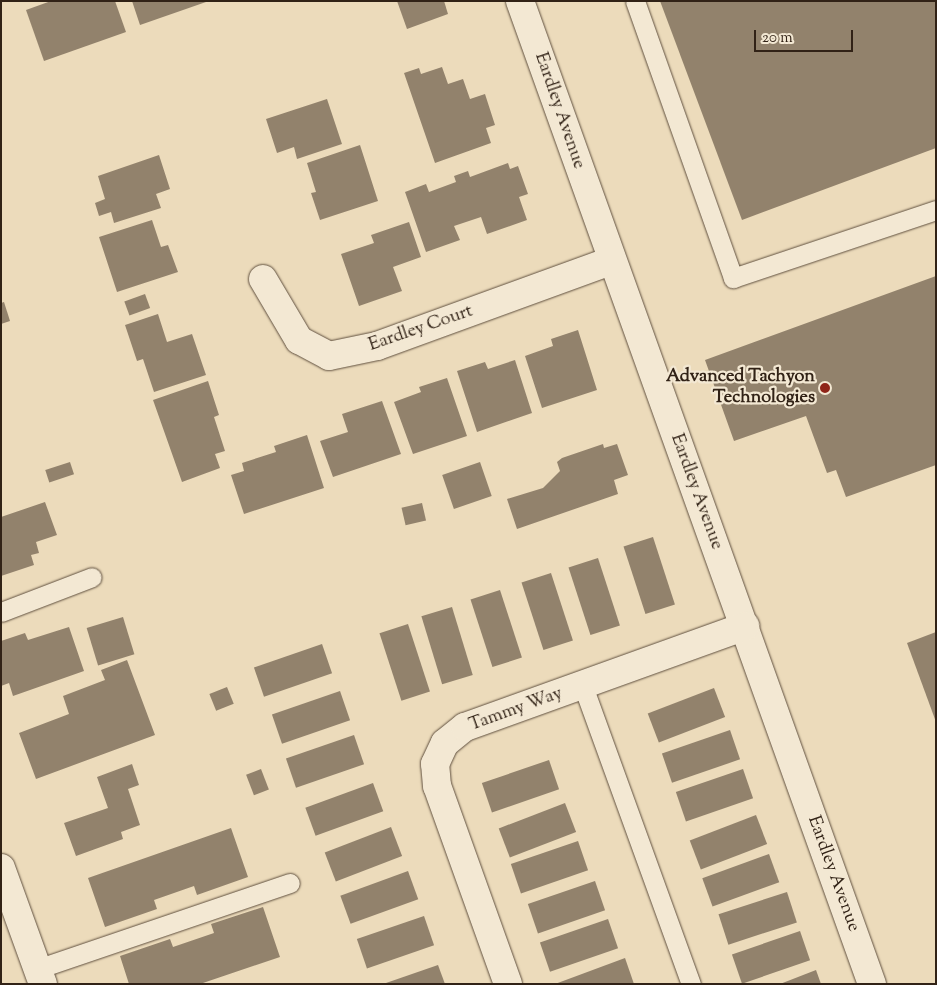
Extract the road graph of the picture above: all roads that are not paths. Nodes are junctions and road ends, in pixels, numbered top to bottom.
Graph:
1 (520, 1) edge
2 (635, 1) edge
3 (936, 210) edge
4 (611, 261) junction
5 (262, 278) dead end
6 (92, 577) dead end
7 (1, 612) edge
8 (745, 626) junction
9 (583, 686) junction
10 (1, 868) edge
11 (290, 883) dead end
12 (40, 976) edge
13 (508, 984) edge
14 (691, 984) edge
15 (872, 984) edge

1 - 4 street, Eardley Avenue
2 - 3 lane
4 - 5 street, Eardley Court
4 - 8 street, Eardley Avenue
6 - 7 lane
8 - 9 street, Tammy Way
8 - 15 street, Eardley Avenue
9 - 13 street, Tammy Way
9 - 14 lane
10 - 12 street
11 - 12 lane

